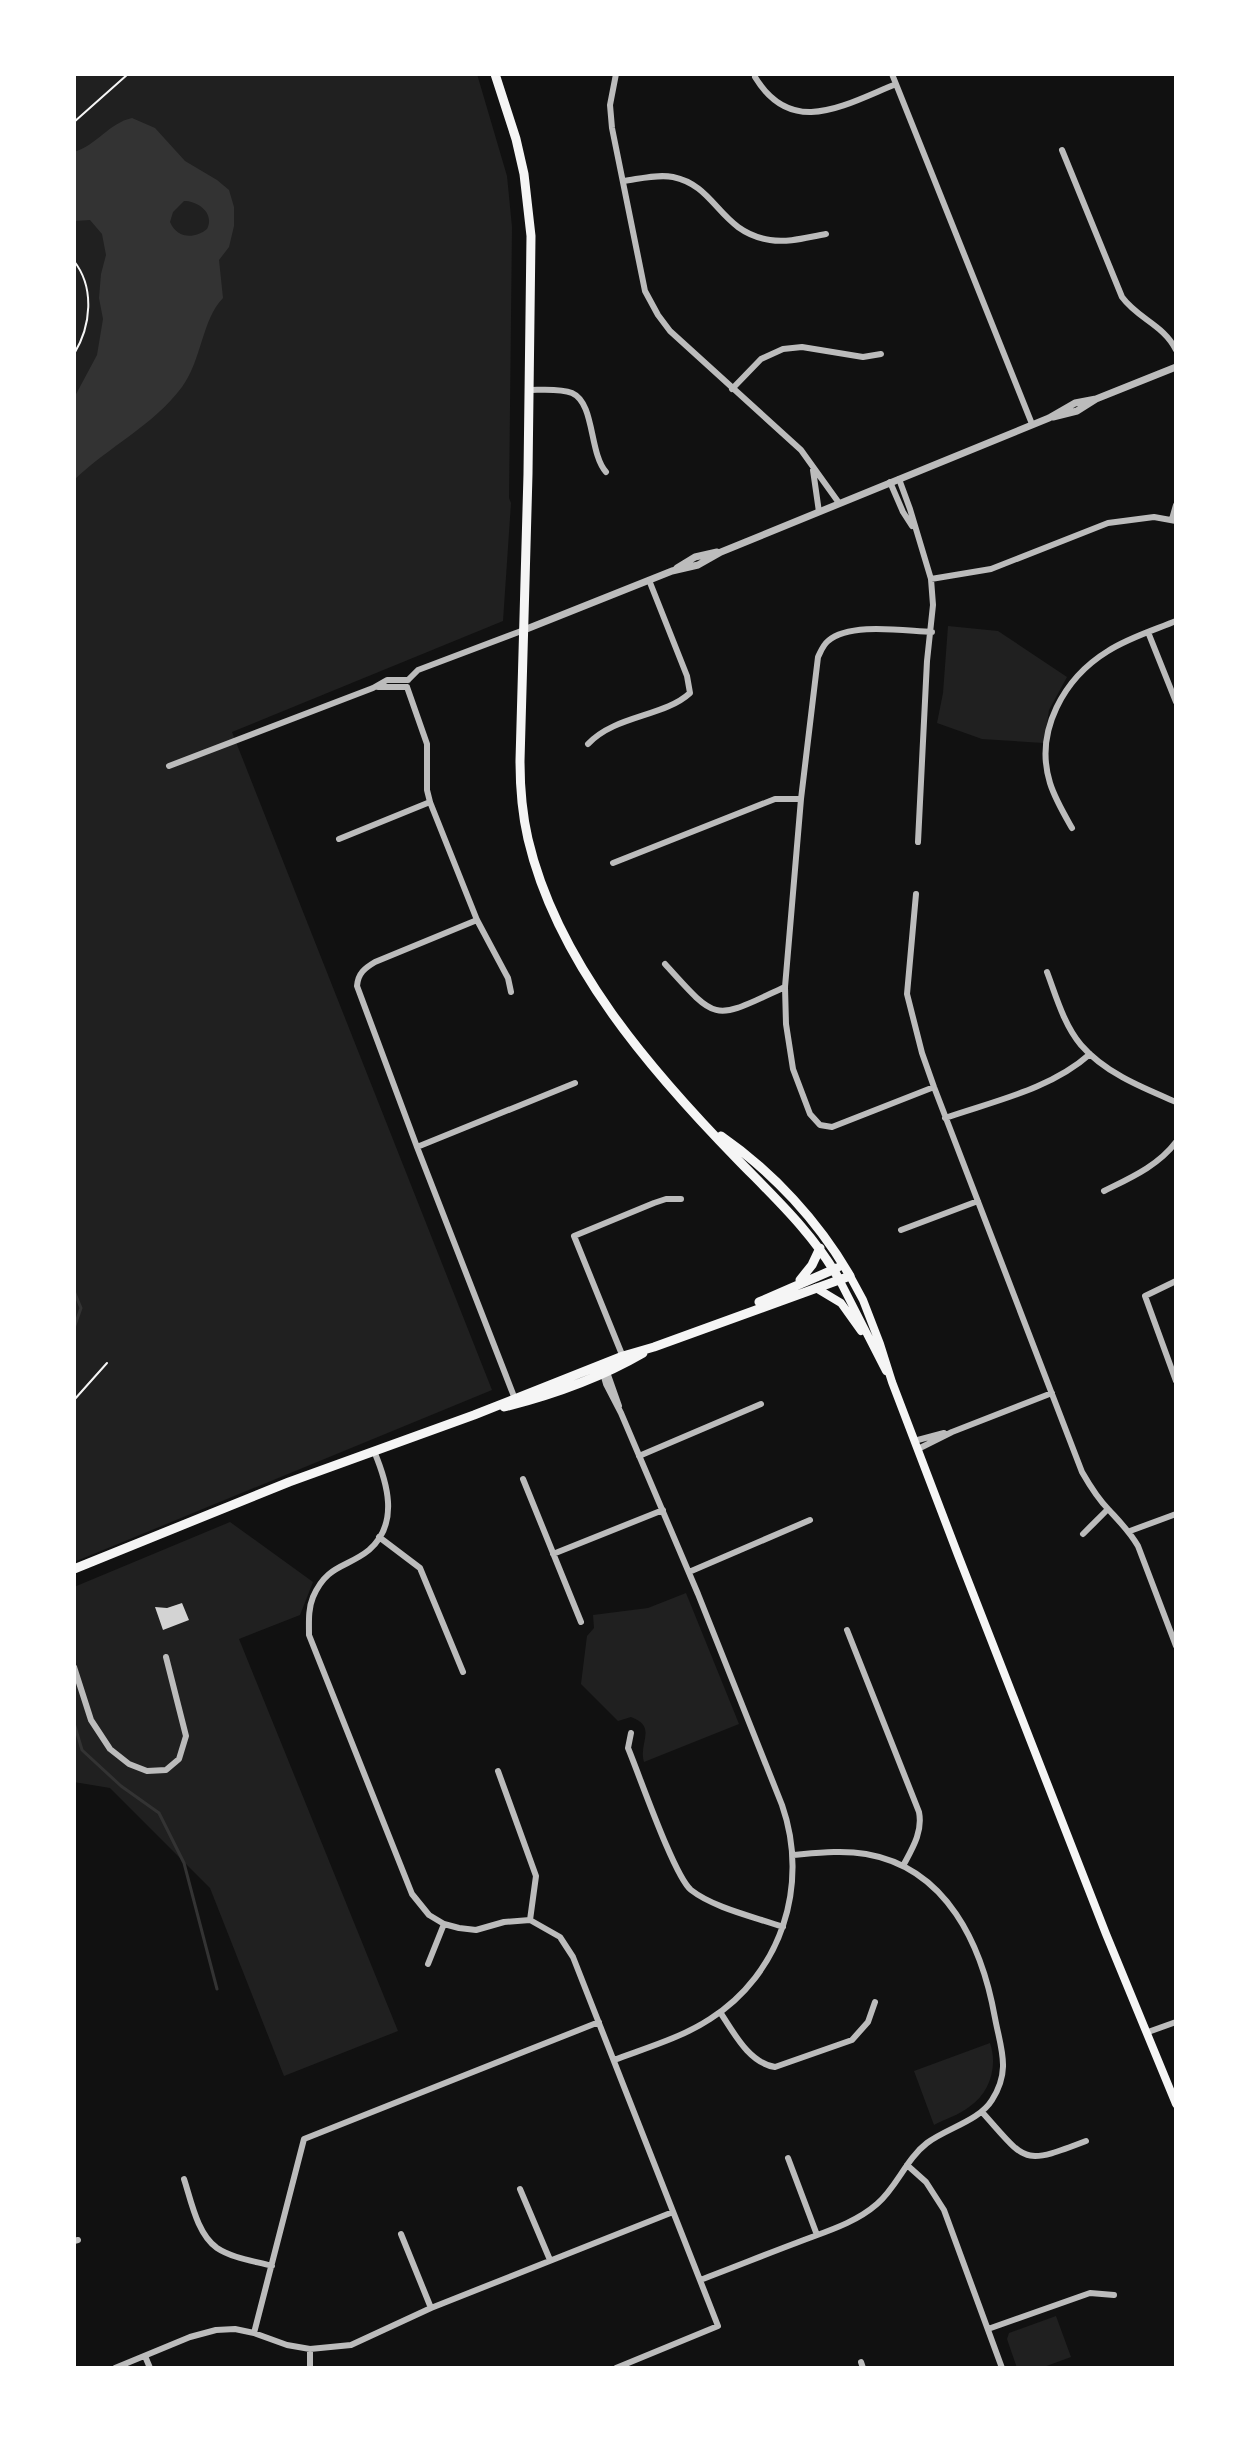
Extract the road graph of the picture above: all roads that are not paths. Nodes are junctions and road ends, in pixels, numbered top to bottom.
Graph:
1 (495, 74) edge
2 (616, 74) edge
3 (892, 74) edge
4 (755, 77) dead end
5 (896, 84) junction
6 (1062, 150) dead end
7 (623, 181) junction
8 (826, 234) dead end
9 (1176, 350) edge
10 (881, 354) dead end
11 (1176, 367) edge
12 (732, 389) junction
13 (528, 390) junction
14 (1032, 424) junction
15 (812, 467) junction
16 (606, 472) dead end
17 (894, 481) junction
18 (839, 503) junction
19 (1176, 505) edge
20 (819, 512) junction
21 (1174, 520) edge
22 (931, 579) junction
23 (649, 580) junction
24 (1176, 621) edge
25 (524, 630) junction
26 (932, 632) junction
27 (1148, 632) junction
28 (407, 684) junction
29 (690, 693) junction
30 (701, 697) dead end
31 (1176, 702) edge
32 (588, 744) dead end
33 (169, 766) dead end
34 (801, 799) junction
35 (430, 802) junction
36 (1072, 828) dead end
37 (339, 839) dead end
38 (918, 842) dead end
39 (613, 863) dead end
40 (916, 894) dead end
41 (477, 920) junction
42 (665, 964) dead end
43 (1047, 972) dead end
44 (785, 987) junction
45 (511, 992) dead end
46 (1090, 1054) junction
47 (575, 1083) dead end
48 (934, 1087) junction
49 (1176, 1102) edge
50 (945, 1118) junction
51 (709, 1128) junction
52 (1176, 1142) edge
53 (417, 1147) junction
54 (1104, 1191) dead end
55 (681, 1199) dead end
56 (978, 1201) junction
57 (901, 1230) dead end
58 (820, 1248) junction
59 (838, 1267) junction
60 (850, 1276) junction
61 (840, 1281) junction
62 (1176, 1281) edge
63 (792, 1288) junction
64 (816, 1288) junction
65 (680, 1337) junction
66 (877, 1355) junction
67 (624, 1359) junction
68 (604, 1370) junction
69 (1176, 1381) edge
70 (892, 1382) junction
71 (1052, 1393) junction
72 (516, 1400) junction
73 (761, 1404) dead end
74 (916, 1445) junction
75 (374, 1451) junction
76 (639, 1456) junction
77 (523, 1479) dead end
78 (1108, 1509) junction
79 (663, 1510) junction
80 (1176, 1514) edge
81 (810, 1520) dead end
82 (1130, 1531) junction
83 (1083, 1534) dead end
84 (379, 1537) junction
85 (553, 1554) junction
86 (74, 1569) edge
87 (689, 1572) junction
88 (581, 1622) dead end
89 (847, 1630) dead end
90 (1176, 1646) edge
91 (166, 1657) dead end
92 (74, 1667) edge
93 (463, 1672) dead end
94 (631, 1733) dead end
95 (498, 1771) dead end
96 (793, 1855) junction
97 (903, 1866) junction
98 (530, 1920) junction
99 (444, 1924) junction
100 (783, 1927) junction
101 (428, 1964) dead end
102 (875, 2002) dead end
103 (720, 2012) junction
104 (599, 2022) junction
105 (1176, 2022) edge
106 (1148, 2032) junction
107 (614, 2060) junction
108 (1176, 2104) edge
109 (982, 2112) junction
110 (1086, 2141) dead end
111 (788, 2158) dead end
112 (907, 2165) junction
113 (184, 2179) dead end
114 (520, 2189) dead end
115 (673, 2212) junction
116 (401, 2234) dead end
117 (817, 2235) junction
118 (550, 2260) junction
119 (272, 2266) junction
120 (700, 2280) junction
121 (1114, 2295) dead end
122 (431, 2308) junction
123 (988, 2329) junction
124 (254, 2333) junction
125 (310, 2349) junction
126 (145, 2356) junction
127 (115, 2368) edge
128 (150, 2368) edge
129 (310, 2368) edge
130 (616, 2368) edge
131 (1002, 2368) edge

1 - 13 main road
2 - 7 street
3 - 5 street
4 - 5 street
5 - 14 street
6 - 9 street
7 - 8 street
7 - 12 street
10 - 12 street
11 - 14 street
12 - 15 street
13 - 16 street
13 - 25 main road
14 - 17 street
15 - 18 street
15 - 20 street
17 - 18 street
17 - 22 street
18 - 20 street
19 - 21 street
20 - 23 street
21 - 22 street
22 - 26 street
23 - 25 street
23 - 29 street
24 - 27 street
25 - 28 street
25 - 51 main road
26 - 34 street
26 - 38 street
27 - 31 street
27 - 36 street
28 - 33 street
28 - 35 street
29 - 30 street
29 - 32 street
34 - 39 street
34 - 44 street
35 - 37 street
35 - 41 street
40 - 48 street
41 - 45 street
41 - 53 street
42 - 44 street
43 - 46 street
44 - 48 street
46 - 49 street
46 - 50 street
47 - 53 street
48 - 50 street
50 - 56 street
51 - 58 main road
51 - 59 main road
52 - 54 street
53 - 72 street
55 - 67 street
56 - 57 street
56 - 71 street
58 - 59 main road
58 - 63 main road
59 - 60 main road
59 - 61 main road
59 - 63 main road
60 - 61 main road
60 - 70 main road
61 - 64 main road
61 - 66 main road
62 - 69 street
63 - 65 main road
64 - 65 main road
64 - 66 main road
65 - 67 main road
66 - 70 main road
67 - 68 main road
68 - 72 main road
68 - 76 street
70 - 74 main road
71 - 74 street
71 - 78 street
72 - 75 main road
73 - 76 street
74 - 106 main road
75 - 84 street
75 - 86 main road
76 - 79 street
77 - 85 street
78 - 82 street
78 - 83 street
79 - 85 street
79 - 87 street
80 - 82 street
81 - 87 street
82 - 90 street
84 - 93 street
84 - 99 street
85 - 88 street
87 - 96 street
89 - 97 street
91 - 92 street
94 - 100 street
95 - 98 street
96 - 97 street
96 - 100 street
97 - 109 street
98 - 99 street
98 - 104 street
99 - 101 street
100 - 103 street
102 - 103 street
103 - 107 street
104 - 107 street
104 - 119 street
105 - 106 street
106 - 108 main road
107 - 115 street
109 - 110 street
109 - 112 street
111 - 117 street
112 - 117 street
112 - 123 street
113 - 119 street
114 - 118 street
115 - 118 street
115 - 120 street
116 - 122 street
117 - 120 street
118 - 122 street
119 - 124 street
120 - 130 street
121 - 123 street
122 - 125 street
123 - 131 street
124 - 125 street
124 - 126 street
125 - 129 street
126 - 127 street
126 - 128 street

